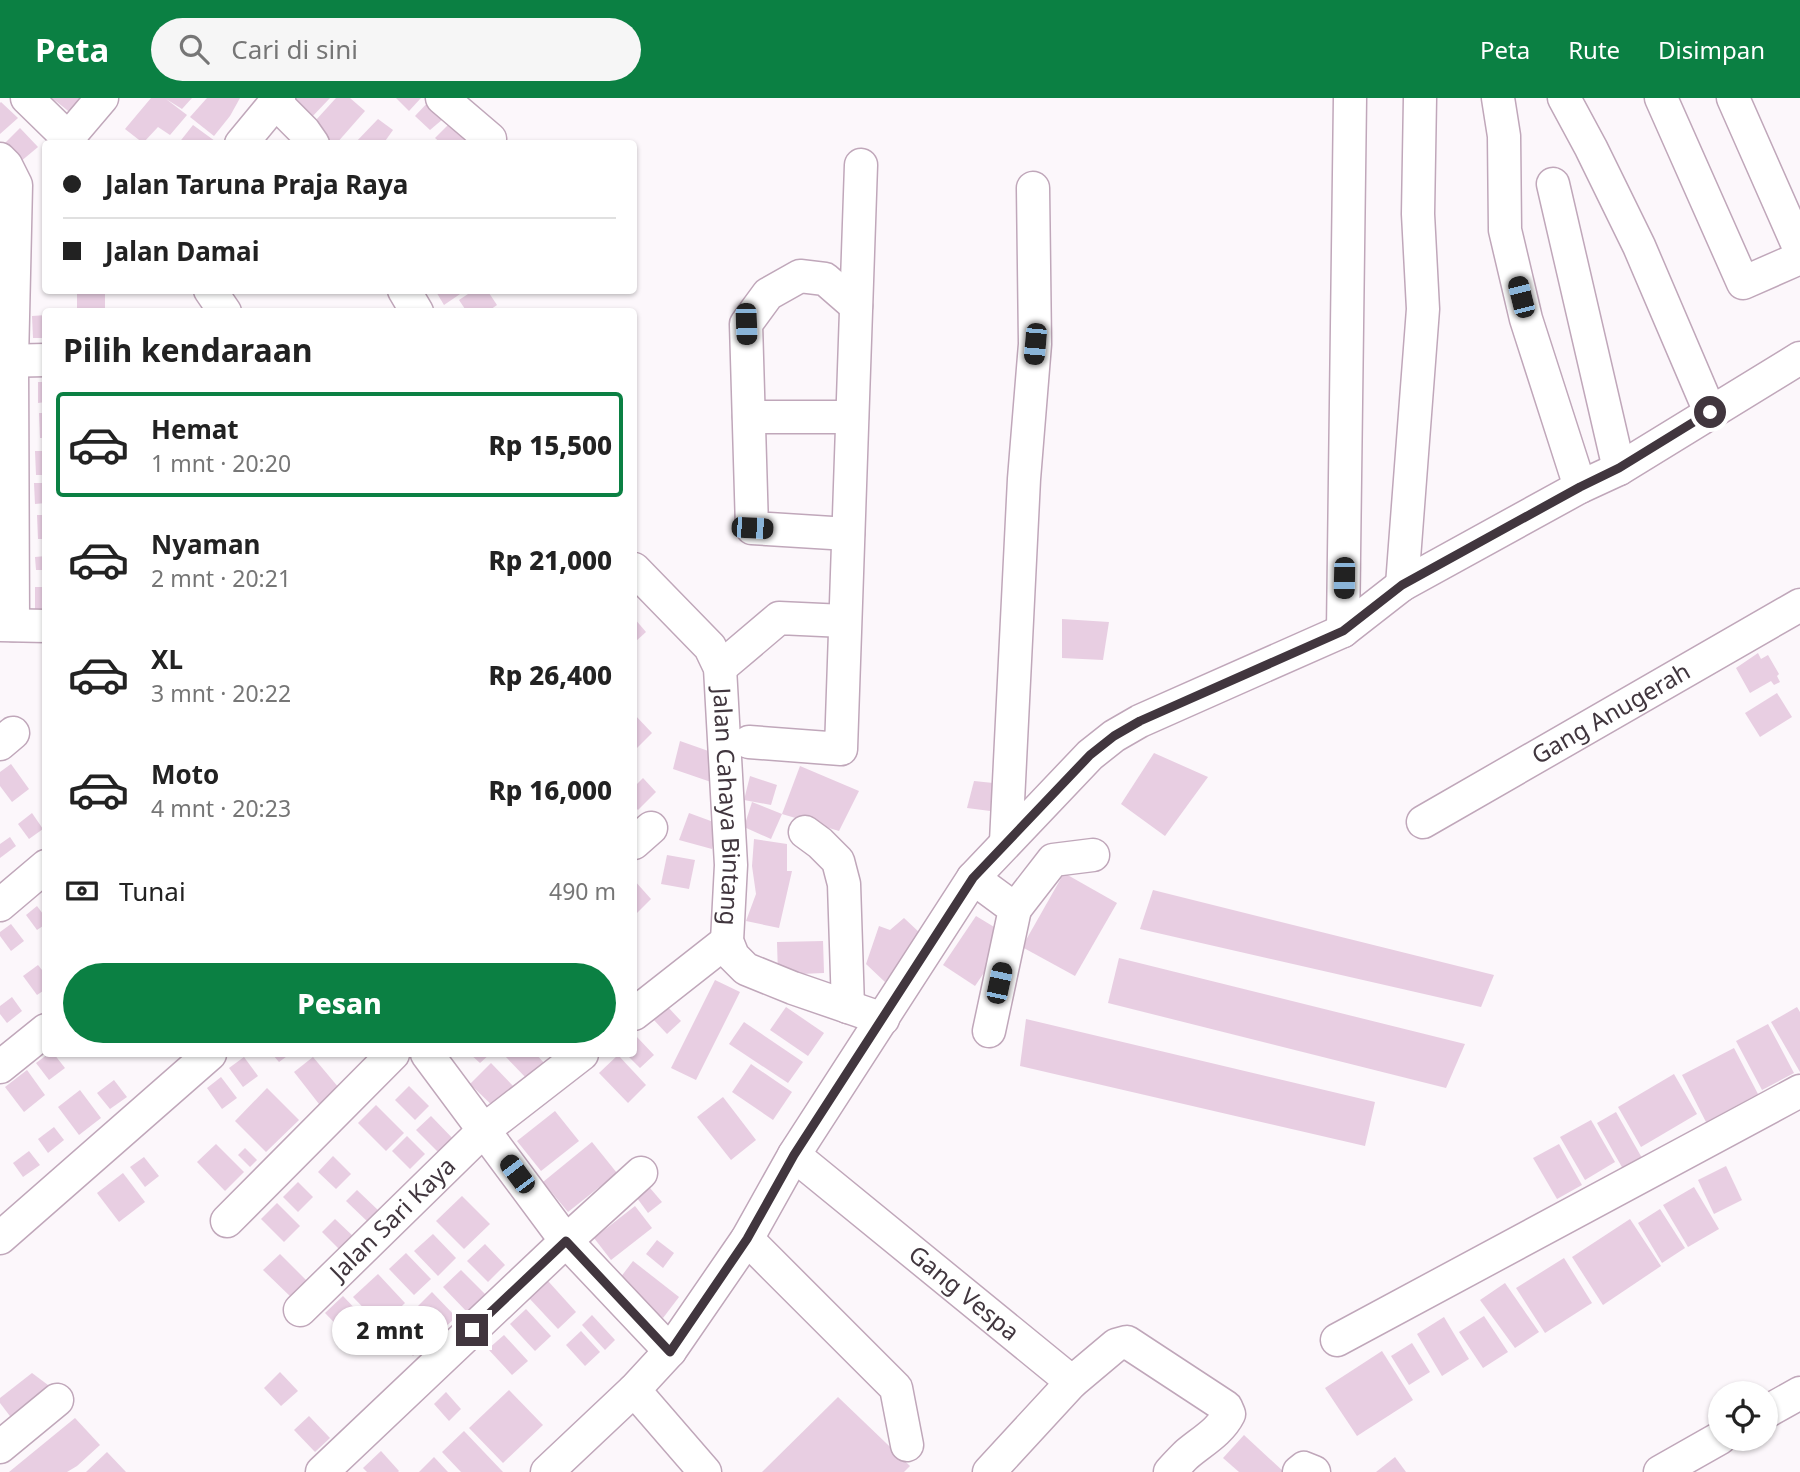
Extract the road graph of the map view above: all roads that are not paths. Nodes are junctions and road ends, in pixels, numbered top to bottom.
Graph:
1 (27, 98) edge
2 (102, 98) edge
3 (442, 98) edge
4 (1350, 98) edge
5 (1420, 98) edge
6 (1498, 98) edge
7 (1564, 98) edge
8 (1661, 98) edge
9 (1733, 98) edge
10 (277, 100) edge
11 (490, 139) dead end
12 (69, 140) edge
13 (71, 140) edge
14 (244, 140) edge
15 (310, 140) edge
16 (0, 159) edge
17 (861, 165) dead end
18 (1553, 184) dead end
19 (1033, 188) dead end
20 (1797, 265) edge
21 (856, 306) junction
22 (1800, 358) edge
23 (42, 360) edge
24 (6, 361) edge
25 (1710, 412) junction
26 (749, 417) junction
27 (852, 417) junction
28 (1619, 468) junction
29 (1580, 487) junction
30 (848, 534) junction
31 (637, 572) edge
32 (1402, 585) junction
33 (1800, 605) edge
34 (844, 621) junction
35 (7, 625) edge
36 (42, 626) edge
37 (1343, 631) junction
38 (720, 667) junction
39 (749, 742) dead end
40 (1423, 822) dead end
41 (805, 832) dead end
42 (1006, 842) junction
43 (1093, 855) dead end
44 (42, 869) edge
45 (973, 878) junction
46 (2, 901) edge
47 (1015, 909) junction
48 (726, 941) junction
49 (848, 1007) junction
50 (637, 1012) edge
51 (883, 1019) junction
52 (989, 1031) dead end
53 (42, 1033) edge
54 (208, 1057) edge
55 (390, 1057) edge
56 (429, 1057) edge
57 (578, 1057) edge
58 (0, 1067) edge
59 (1800, 1091) edge
60 (484, 1130) junction
61 (794, 1155) junction
62 (640, 1174) dead end
63 (227, 1221) dead end
64 (0, 1238) edge
65 (747, 1239) junction
66 (566, 1241) junction
67 (300, 1310) dead end
68 (1337, 1340) dead end
69 (670, 1352) junction
70 (1072, 1382) junction
71 (634, 1390) junction
72 (1800, 1393) edge
73 (57, 1400) dead end
74 (1778, 1405) edge
75 (907, 1445) dead end
76 (1708, 1445) edge
77 (0, 1447) edge
78 (322, 1472) edge
79 (547, 1472) edge
80 (705, 1472) edge
81 (989, 1472) edge
82 (1170, 1472) edge
83 (1299, 1472) edge
84 (1314, 1472) edge
85 (1660, 1472) edge

1 - 12 street
2 - 13 street
3 - 11 street
4 - 37 street
5 - 32 street
6 - 29 street
7 - 25 street
8 - 20 street
9 - 20 street
10 - 14 street
10 - 15 street
16 - 24 street
17 - 21 street
18 - 28 street
19 - 42 street
21 - 26 street
21 - 27 street
22 - 25 street
23 - 24 street
24 - 35 street
25 - 28 street
26 - 27 street
26 - 30 street
27 - 30 street
28 - 29 street
29 - 32 street
30 - 34 street
31 - 38 street, Jalan Cahaya Bintang
32 - 37 street
33 - 40 street, Gang Anugerah
34 - 38 street
34 - 39 street
35 - 36 street
37 - 42 street
38 - 48 street, Jalan Cahaya Bintang
41 - 49 street
42 - 45 street
43 - 47 street
44 - 46 street
45 - 47 street
45 - 51 street
47 - 52 street
48 - 49 street, Jalan Cahaya Bintang
48 - 50 street
49 - 51 street, Jalan Cahaya Bintang
51 - 61 street
53 - 58 street
54 - 64 street
55 - 63 street
56 - 60 street
57 - 60 street, Jalan Sari Kaya
59 - 68 street
60 - 66 street
60 - 67 street, Jalan Sari Kaya
61 - 65 street
61 - 70 street, Gang Vespa
62 - 66 street
65 - 69 street
65 - 75 street
66 - 69 street
66 - 78 street
69 - 71 street
70 - 81 street
70 - 82 street
71 - 79 street
71 - 80 street
72 - 74 street
73 - 77 street
76 - 85 street
83 - 84 street

